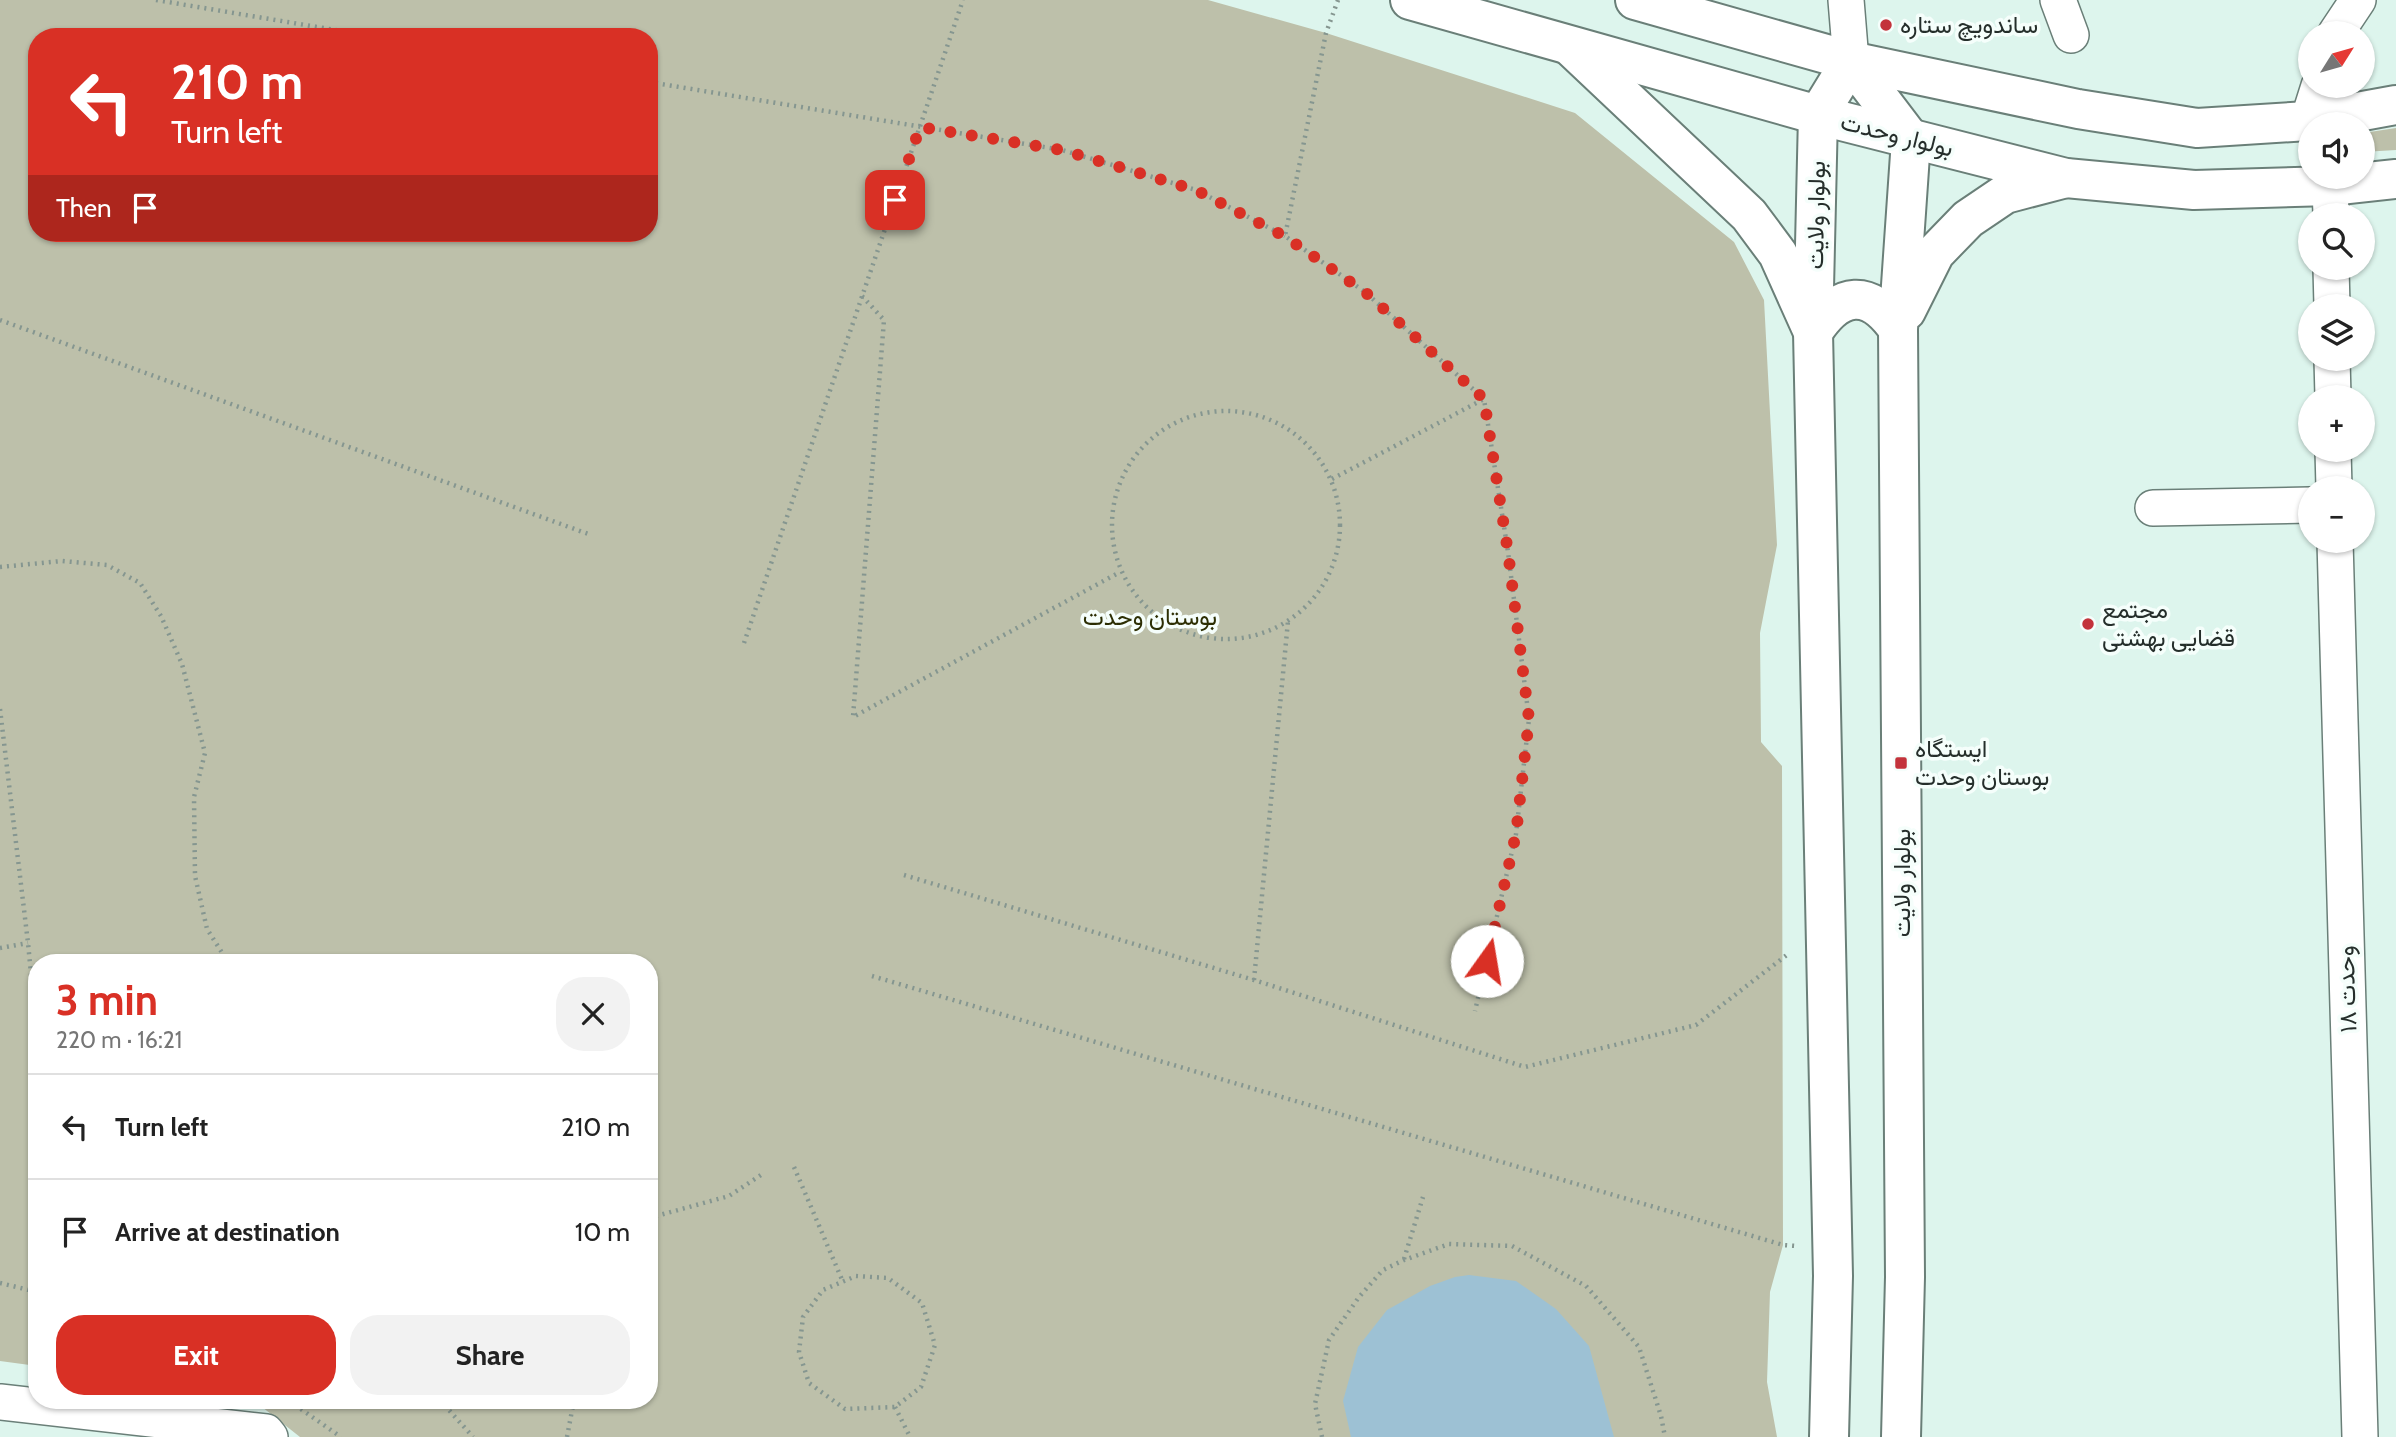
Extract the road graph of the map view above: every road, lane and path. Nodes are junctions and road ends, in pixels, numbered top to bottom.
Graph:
1 (156, 0) edge
2 (962, 0) edge
3 (1338, 0) edge
4 (1410, 0) edge
5 (1635, 0) edge
6 (1846, 0) edge
7 (2058, 0) edge
8 (2358, 0) edge
9 (2344, 21) edge
10 (323, 28) edge
11 (2071, 35) dead end
12 (1570, 46) junction
13 (1851, 61) junction
14 (658, 83) edge
15 (2314, 103) edge
16 (2396, 105) edge
17 (1818, 115) junction
18 (920, 127) junction
19 (1911, 140) junction
20 (2066, 178) junction
21 (2396, 179) edge
22 (2330, 201) edge
23 (1284, 236) junction
24 (862, 296) junction
25 (0, 320) edge
26 (1898, 329) junction
27 (1813, 332) junction
28 (1484, 399) junction
29 (1332, 479) junction
30 (2298, 505) edge
31 (2153, 508) dead end
32 (590, 535) dead end
33 (2335, 553) edge
34 (0, 567) edge
35 (1120, 572) junction
36 (1289, 620) junction
37 (744, 643) dead end
38 (0, 709) edge
39 (904, 875) dead end
40 (1826, 934) junction
41 (28, 943) junction
42 (0, 948) edge
43 (29, 954) edge
44 (223, 954) edge
45 (872, 976) dead end
46 (1254, 980) junction
47 (1475, 1012) dead end
48 (794, 1167) dead end
49 (764, 1173) dead end
50 (1423, 1197) dead end
51 (658, 1215) edge
52 (1832, 1247) junction
53 (1404, 1259) junction
54 (843, 1282) junction
55 (0, 1283) edge
56 (28, 1290) edge
57 (0, 1402) edge
58 (895, 1407) junction
59 (28, 1408) edge
60 (35, 1409) edge
61 (301, 1409) edge
62 (448, 1409) edge
63 (572, 1409) edge
64 (119, 1426) edge
65 (268, 1434) edge
66 (341, 1437) edge
67 (473, 1437) edge
68 (567, 1437) edge
69 (910, 1437) edge
70 (1322, 1437) edge
71 (1665, 1437) edge
72 (1829, 1437) edge
73 (1901, 1437) edge
74 (2360, 1437) edge

1 - 10 path
2 - 18 path
3 - 23 path
4 - 12 main road, بولوار وحدت
5 - 13 main road
6 - 13 street
7 - 11 street
8 - 9 street
12 - 17 main road, بولوار وحدت
12 - 27 main road, بولوار ولایت
13 - 15 main road
13 - 17 main road
13 - 19 main road
14 - 18 path
15 - 16 main road
17 - 19 main road, بولوار وحدت
17 - 27 main road, بولوار ولایت
18 - 23 path
18 - 24 path
19 - 20 main road, بولوار وحدت
19 - 26 main road, بولوار ولایت
20 - 22 main road, بولوار وحدت
20 - 26 main road, بولوار ولایت
21 - 22 main road, بولوار وحدت
23 - 28 path
24 - 35 path
24 - 37 path
25 - 32 path
26 - 27 main road
26 - 73 main road, بولوار ولایت
27 - 40 main road, بولوار ولایت
28 - 29 path
28 - 47 path
29 - 35 path
29 - 36 path
30 - 31 street
33 - 74 street, وحدت ۱۸
34 - 44 path
35 - 36 path
36 - 46 path
38 - 41 path
39 - 46 path
40 - 46 path
40 - 52 main road, بولوار ولایت
41 - 42 path
41 - 43 path
45 - 52 path
48 - 54 path
49 - 51 path
50 - 53 path
52 - 72 main road, بولوار ولایت
53 - 70 path
53 - 71 path
54 - 58 path
54 - 58 path
55 - 56 path
57 - 59 street
58 - 69 path
60 - 64 street
61 - 66 path
62 - 67 path
63 - 68 path
64 - 65 street

